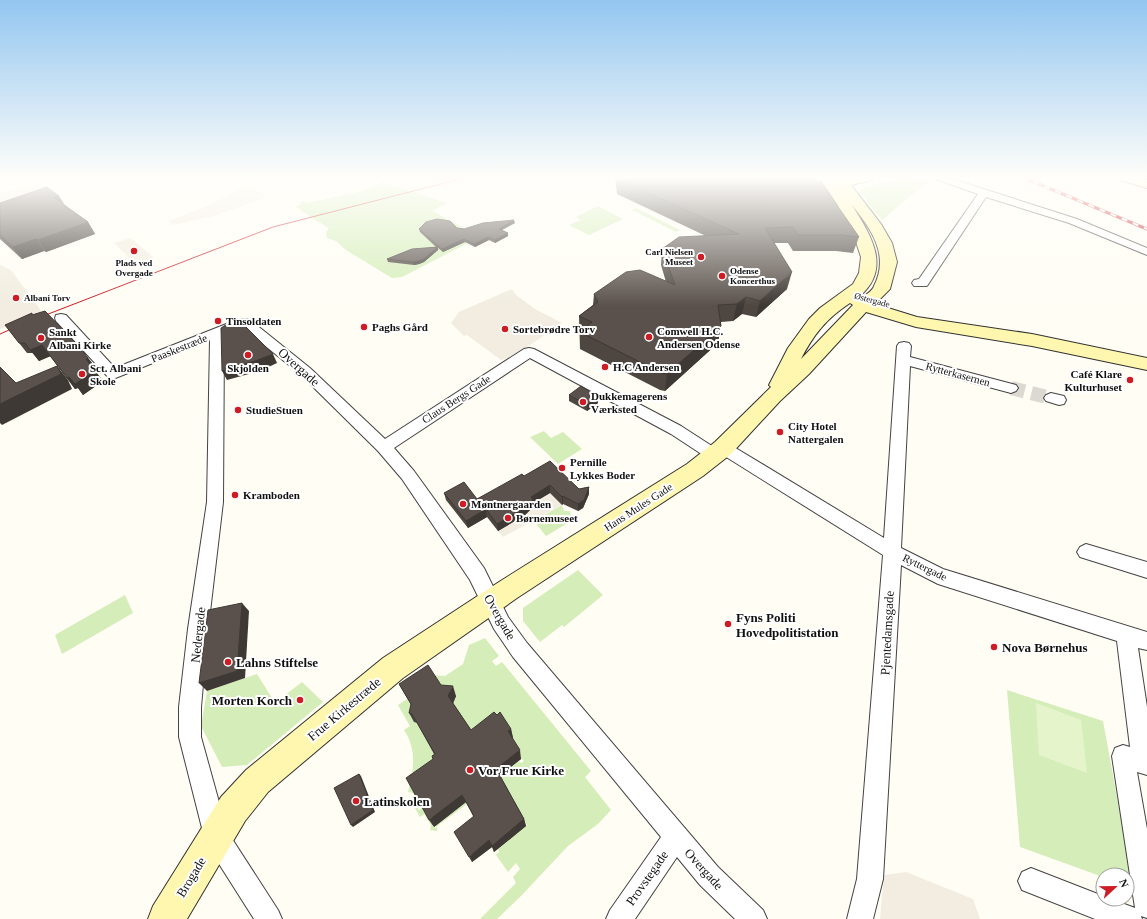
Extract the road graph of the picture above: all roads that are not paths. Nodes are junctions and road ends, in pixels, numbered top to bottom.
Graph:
1 (855, 220) edge
2 (871, 220) edge
3 (966, 220) edge
4 (1069, 220) edge
5 (1147, 252) edge
6 (918, 283) dead end
7 (864, 299) junction
8 (61, 318) dead end
9 (244, 322) joint
10 (217, 333) junction
11 (529, 352) joint
12 (904, 353) joint
13 (1147, 364) edge
14 (1012, 388) tunnel mouth
15 (773, 396) junction
16 (384, 447) junction
17 (719, 451) junction
18 (891, 551) junction
19 (1086, 552) dead end
20 (1147, 570) edge
21 (490, 602) junction
22 (1126, 634) junction
23 (1147, 641) edge
24 (1145, 763) edge
25 (216, 836) junction
26 (676, 837) junction
27 (1031, 881) dead end
28 (1147, 905) edge
29 (166, 919) edge
30 (269, 919) edge
31 (619, 919) edge
32 (754, 919) edge
33 (860, 919) edge
34 (1129, 919) edge

1 - 7 street
2 - 7 street, Hans Mules Gade
3 - 6 street
4 - 5 street
7 - 13 street, Østergade
7 - 15 street, Hans Mules Gade
7 - 15 street, Hans Mules Gade
8 - 10 street, Paaskestræde
9 - 10 street, Paaskestræde
9 - 16 street, Overgade
10 - 25 street, Nedergade
11 - 16 street, Claus Bergs Gade
11 - 17 street, Ryttergade
12 - 14 street, Rytterkasernen
12 - 18 street, Pjentedamsgade
15 - 17 street, Hans Mules Gade
16 - 21 street, Overgade
17 - 18 street, Ryttergade
17 - 21 street, Hans Mules Gade
18 - 22 street, Ryttergade
18 - 33 street, Pjentedamsgade
19 - 20 street
21 - 25 street, Frue Kirkestræde
21 - 26 street, Overgade
22 - 23 street, Ryttergade
22 - 24 street
24 - 28 street
25 - 29 street, Brogade
25 - 30 street, Nedergade
26 - 31 street, Provstegade
26 - 32 street, Overgade
27 - 34 street

